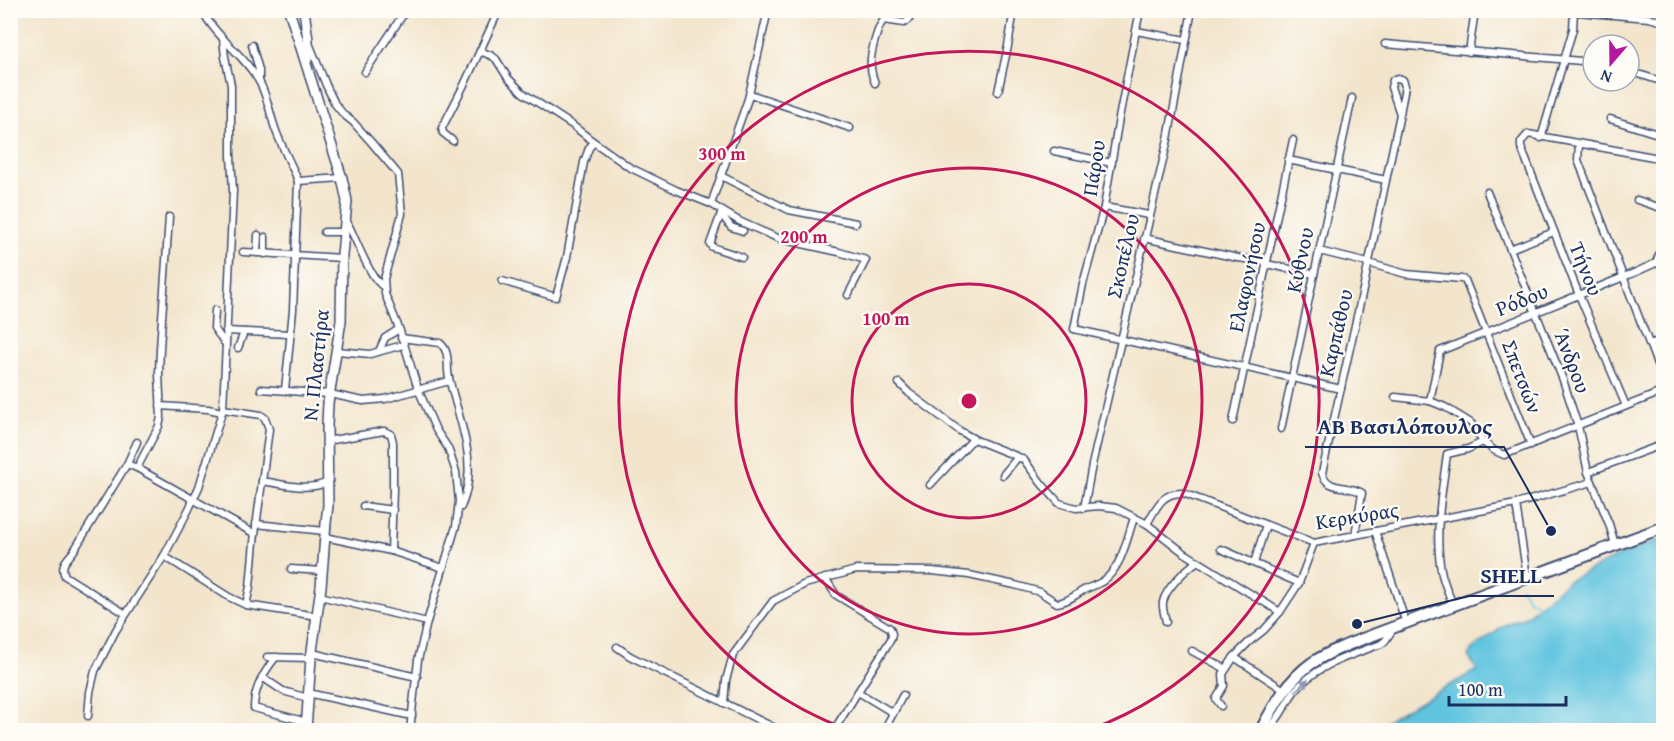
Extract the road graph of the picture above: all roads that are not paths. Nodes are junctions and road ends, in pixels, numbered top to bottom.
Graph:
1 (202, 10) edge
2 (289, 10) edge
3 (304, 10) edge
4 (406, 10) edge
5 (499, 10) edge
6 (768, 10) edge
7 (912, 10) edge
8 (1014, 10) edge
9 (1140, 10) edge
10 (1192, 10) edge
11 (1475, 10) edge
12 (1553, 10) edge
13 (1652, 10) edge
14 (1574, 11) edge
15 (1649, 18) junction
16 (1664, 22) edge
17 (1136, 31) junction
18 (223, 39) junction
19 (308, 40) junction
20 (1186, 40) junction
21 (1385, 44) dead end
22 (252, 45) dead end
23 (480, 51) junction
24 (1469, 52) junction
25 (1564, 60) junction
26 (1581, 61) edge
27 (306, 65) junction
28 (365, 72) dead end
29 (1641, 75) edge
30 (259, 81) junction
31 (1664, 82) edge
32 (875, 83) dead end
33 (998, 92) dead end
34 (750, 94) junction
35 (1352, 98) dead end
36 (1400, 114) junction
37 (1610, 118) dead end
38 (850, 128) dead end
39 (1664, 136) edge
40 (1541, 138) junction
41 (1293, 140) dead end
42 (453, 141) dead end
43 (594, 142) junction
44 (1580, 144) junction
45 (1054, 151) dead end
46 (1664, 159) edge
47 (1288, 160) junction
48 (1112, 163) junction
49 (1337, 170) junction
50 (721, 176) junction
51 (342, 178) junction
52 (1386, 180) junction
53 (298, 181) junction
54 (1488, 192) dead end
55 (1637, 200) dead end
56 (711, 204) junction
57 (1104, 207) junction
58 (1664, 209) edge
59 (722, 213) junction
60 (1149, 215) junction
61 (169, 217) dead end
62 (346, 220) junction
63 (856, 223) dead end
64 (743, 231) dead end
65 (324, 232) dead end
66 (345, 232) junction
67 (1554, 232) junction
68 (1144, 238) junction
69 (1664, 240) edge
70 (1510, 249) junction
71 (1319, 251) junction
72 (243, 252) dead end
73 (257, 253) junction
74 (265, 254) junction
75 (294, 256) junction
76 (742, 257) dead end
77 (342, 258) junction
78 (1368, 262) junction
79 (1267, 263) junction
80 (1656, 263) junction
81 (1664, 264) edge
82 (1314, 274) junction
83 (1624, 277) junction
84 (502, 281) dead end
85 (384, 288) junction
86 (848, 294) dead end
87 (1579, 295) junction
88 (215, 310) dead end
89 (1536, 312) junction
90 (209, 328) dead end
91 (399, 329) junction
92 (226, 331) junction
93 (216, 332) junction
94 (244, 332) junction
95 (1486, 332) junction
96 (290, 334) junction
97 (401, 338) junction
98 (1664, 339) edge
99 (1120, 340) junction
100 (225, 344) junction
101 (1649, 344) junction
102 (403, 345) junction
103 (238, 348) dead end
104 (337, 351) junction
105 (380, 351) junction
106 (1244, 368) junction
107 (1292, 378) junction
108 (450, 381) junction
109 (1664, 382) edge
110 (899, 383) dead end
111 (261, 389) dead end
112 (418, 389) junction
113 (1341, 389) junction
114 (285, 390) junction
115 (1664, 391) edge
116 (330, 394) junction
117 (1395, 397) dead end
118 (1430, 401) junction
119 (160, 406) junction
120 (1626, 406) junction
121 (223, 410) junction
122 (1233, 421) dead end
123 (1578, 426) junction
124 (1281, 429) dead end
125 (973, 439) junction
126 (327, 441) junction
127 (137, 442) dead end
128 (1483, 442) junction
129 (1664, 444) edge
130 (1531, 445) junction
131 (1018, 457) junction
132 (127, 464) junction
133 (136, 468) junction
134 (1588, 472) junction
135 (1003, 475) dead end
136 (262, 481) junction
137 (329, 482) junction
138 (1592, 482) junction
139 (930, 485) dead end
140 (194, 500) junction
141 (1516, 504) junction
142 (363, 506) dead end
143 (1084, 508) junction
144 (393, 510) junction
145 (459, 511) junction
146 (1134, 518) junction
147 (1438, 518) junction
148 (256, 524) junction
149 (1147, 524) junction
150 (1266, 525) junction
151 (1664, 527) edge
152 (1375, 531) junction
153 (255, 534) junction
154 (325, 534) junction
155 (1355, 535) junction
156 (1314, 543) junction
157 (1615, 544) junction
158 (1221, 549) dead end
159 (391, 551) junction
160 (164, 556) junction
161 (1198, 561) junction
162 (1254, 563) junction
163 (443, 568) junction
164 (291, 569) dead end
165 (322, 571) junction
166 (825, 578) junction
167 (1527, 578) junction
168 (1299, 583) junction
169 (320, 596) junction
170 (1453, 605) junction
171 (246, 606) junction
172 (1280, 612) junction
173 (126, 614) junction
174 (317, 616) junction
175 (427, 622) junction
176 (1166, 622) dead end
177 (1406, 623) junction
178 (1394, 627) junction
179 (617, 647) dead end
180 (1192, 651) dead end
181 (311, 656) junction
182 (267, 657) dead end
183 (276, 657) junction
184 (1234, 657) junction
185 (1226, 669) junction
186 (262, 677) junction
187 (417, 677) junction
188 (1284, 690) junction
189 (858, 692) junction
190 (308, 695) junction
191 (903, 695) dead end
192 (724, 703) junction
193 (1221, 706) dead end
194 (893, 713) junction
195 (88, 716) dead end
196 (412, 716) junction
197 (306, 726) edge
198 (410, 730) edge
199 (779, 730) edge
200 (834, 730) edge
201 (884, 730) edge
202 (1261, 730) edge
203 (1267, 730) edge

1 - 18 street
2 - 27 street, Ν. Πλαστήρα
3 - 19 street
4 - 28 street
5 - 23 street
6 - 34 street
7 - 32 street
8 - 33 street
9 - 17 street, Πάρου
10 - 20 street, Σκοπέλου
11 - 24 street
12 - 14 street
13 - 15 street
14 - 15 street
14 - 25 street
15 - 16 street
17 - 20 street
17 - 48 street, Πάρου
18 - 30 street
18 - 92 street
19 - 27 street
19 - 85 street
20 - 60 street, Σκοπέλου
21 - 24 street
22 - 30 street
23 - 42 street
23 - 43 street
24 - 25 street
25 - 26 street
25 - 40 street
27 - 51 street, Ν. Πλαστήρα
29 - 31 street
30 - 53 street
34 - 38 street
34 - 50 street
35 - 49 street, Κύθνου
36 - 36 street, Καρπάθου
36 - 52 street, Καρπάθου
37 - 39 street
40 - 44 street
40 - 67 street, Τήνου
41 - 47 street, Ελαφονήσου
43 - 56 street
43 - 84 street
44 - 46 street
44 - 83 street
45 - 48 street
47 - 49 street
47 - 79 street, Ελαφονήσου
48 - 57 street, Πάρου
49 - 52 street
49 - 71 street, Κύθνου
50 - 56 street
50 - 63 street
51 - 53 street
51 - 62 street, Ν. Πλαστήρα
52 - 78 street, Καρπάθου
53 - 75 street
54 - 70 street, Άνδρου
55 - 58 street
56 - 59 street
57 - 60 street
57 - 99 street, Πάρου
59 - 64 street
59 - 76 street
59 - 86 street
60 - 68 street, Σκοπέλου
61 - 119 street
62 - 66 street, Ν. Πλαστήρα
62 - 85 street
65 - 66 street
66 - 77 street, Ν. Πλαστήρα
67 - 70 street
67 - 87 street, Τήνου
68 - 79 street
68 - 99 street, Σκοπέλου
69 - 80 street
70 - 89 street, Άνδρου
71 - 78 street
71 - 82 street, Κύθνου
72 - 73 street
73 - 74 street
73 - 74 street
74 - 75 street
75 - 77 street
75 - 96 street
77 - 104 street, Ν. Πλαστήρα
78 - 95 street, Σπετσών
78 - 113 street, Καρπάθου
79 - 82 street
79 - 106 street, Ελαφονήσου
80 - 81 street
80 - 83 street, Ρόδου
82 - 107 street, Κύθνου
83 - 87 street, Ρόδου
83 - 101 street
85 - 91 street
87 - 89 street, Ρόδου
87 - 120 street, Τήνου
88 - 93 street
89 - 95 street, Ρόδου
89 - 123 street, Άνδρου
90 - 93 street
91 - 97 street
91 - 105 street
92 - 94 street
92 - 100 street
93 - 100 street
94 - 96 street
94 - 103 street
95 - 118 street, Ρόδου
95 - 130 street, Σπετσών
96 - 114 street
97 - 102 street
97 - 108 street
98 - 101 street
99 - 106 street
99 - 143 street, Σκοπέλου
100 - 121 street
101 - 109 street
102 - 105 street
102 - 112 street
104 - 105 street
104 - 116 street, Ν. Πλαστήρα
106 - 107 street
106 - 122 street, Ελαφονήσου
107 - 113 street
107 - 124 street, Κύθνου
108 - 112 street
108 - 145 street
110 - 125 street
111 - 114 street
112 - 116 street
112 - 145 street
113 - 155 street, Καρπάθου
114 - 116 street
115 - 120 street
116 - 126 street, Ν. Πλαστήρα
117 - 118 street
118 - 128 street
119 - 121 street
119 - 133 street
120 - 123 street
121 - 136 street
121 - 140 street
123 - 130 street
123 - 134 street, Άνδρου
125 - 131 street
125 - 139 street
126 - 137 street, Ν. Πλαστήρα
126 - 144 street
127 - 132 street
128 - 130 street
128 - 147 street
129 - 134 street
131 - 135 street
131 - 143 street
132 - 133 street
132 - 173 street
133 - 140 street
134 - 138 street, Άνδρου
136 - 137 street
136 - 148 street
137 - 154 street, Ν. Πλαστήρα
138 - 141 street, Κερκύρας
138 - 157 street, Άνδρου
140 - 153 street
140 - 160 street
141 - 147 street, Κερκύρας
141 - 167 street
142 - 144 street
143 - 146 street
144 - 159 street
145 - 163 street
146 - 149 street
146 - 166 street
147 - 152 street, Κερκύρας
147 - 170 street
148 - 153 street
148 - 154 street
149 - 150 street, Κερκύρας
149 - 161 street
150 - 156 street, Κερκύρας
150 - 162 street
151 - 157 main road
152 - 155 street, Κερκύρας
152 - 177 street
153 - 171 street
154 - 159 street
154 - 165 street, Ν. Πλαστήρα
155 - 156 street, Κερκύρας
156 - 168 street
157 - 167 main road
158 - 162 street
159 - 163 street
160 - 171 street
160 - 173 street
161 - 172 street
161 - 176 street
162 - 168 street
163 - 175 street
164 - 165 street
165 - 169 street, Ν. Πλαστήρα
166 - 189 street
166 - 192 street
167 - 170 main road
168 - 172 street
169 - 174 street, Ν. Πλαστήρα
169 - 175 street
170 - 177 main road
171 - 174 street
172 - 184 street
173 - 195 street
174 - 181 street, Ν. Πλαστήρα
175 - 187 street
177 - 178 main road
178 - 188 main road
203 -> 178 street
179 - 192 street
180 - 185 street
181 - 183 street
181 - 187 street
181 - 190 street, Ν. Πλαστήρα
182 - 183 street
183 - 186 street
184 - 185 street
184 - 188 street
185 - 193 street
186 - 190 street
186 - 197 street
187 - 196 street
188 - 202 main road
189 - 194 street
189 - 200 street
190 - 196 street
190 - 197 street, Ν. Πλαστήρα
191 - 194 street
192 - 199 street
194 - 201 street
196 - 198 street

